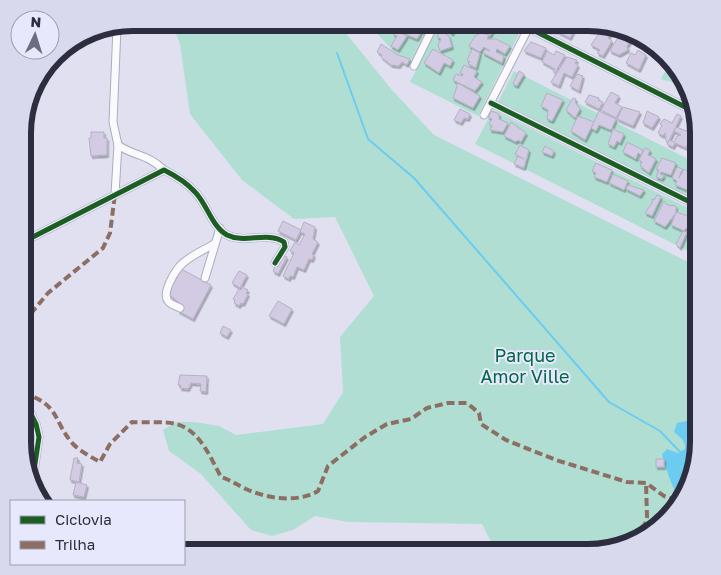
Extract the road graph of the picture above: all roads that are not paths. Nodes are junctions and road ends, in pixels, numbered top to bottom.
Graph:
1 (431, 31) edge
2 (527, 31) edge
3 (540, 31) edge
4 (117, 33) edge
5 (414, 66) dead end
6 (490, 103) junction
7 (686, 107) edge
8 (484, 115) dead end
9 (118, 145) junction
10 (164, 170) junction
11 (115, 194) junction
12 (690, 202) edge
13 (220, 228) junction
14 (31, 238) edge
15 (214, 244) junction
16 (275, 263) dead end
17 (206, 278) dead end
18 (180, 308) dead end
19 (31, 414) edge
20 (35, 467) edge

1 - 5 street
2 - 6 street
3 - 7 street
4 - 9 street
6 - 8 street
6 - 12 street
9 - 10 street
9 - 11 street
10 - 11 street
10 - 13 street
11 - 14 street
13 - 15 street
13 - 16 street
15 - 17 street
15 - 18 street
19 - 20 street

